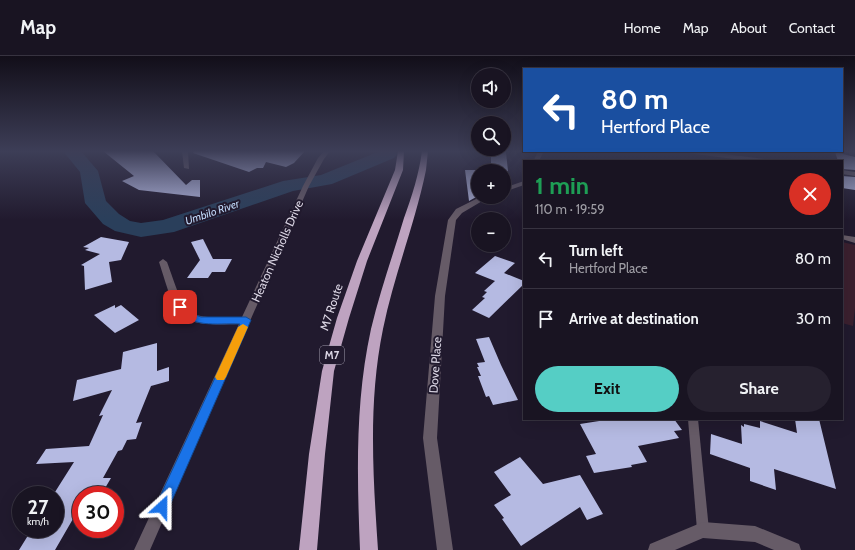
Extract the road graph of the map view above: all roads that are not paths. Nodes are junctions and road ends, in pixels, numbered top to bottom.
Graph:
1 (313, 174) edge
2 (397, 174) edge
3 (422, 174) edge
4 (523, 184) edge
5 (511, 188) edge
6 (472, 204) edge
7 (843, 237) edge
8 (855, 240) edge
9 (164, 262) dead end
10 (246, 320) junction
11 (693, 420) edge
12 (703, 530) junction
13 (142, 550) edge
14 (308, 550) edge
15 (369, 550) edge
16 (445, 550) edge
17 (656, 550) edge
18 (793, 550) edge

1 - 10 street, Heaton Nicholls Drive
2 - 14 highway, M7 Route / M7
3 - 15 highway
4 - 5 street
6 - 16 street, Dove Place
7 - 8 street
9 - 10 street
10 - 13 street, Heaton Nicholls Drive
11 - 12 lane
12 - 17 street
12 - 18 street

